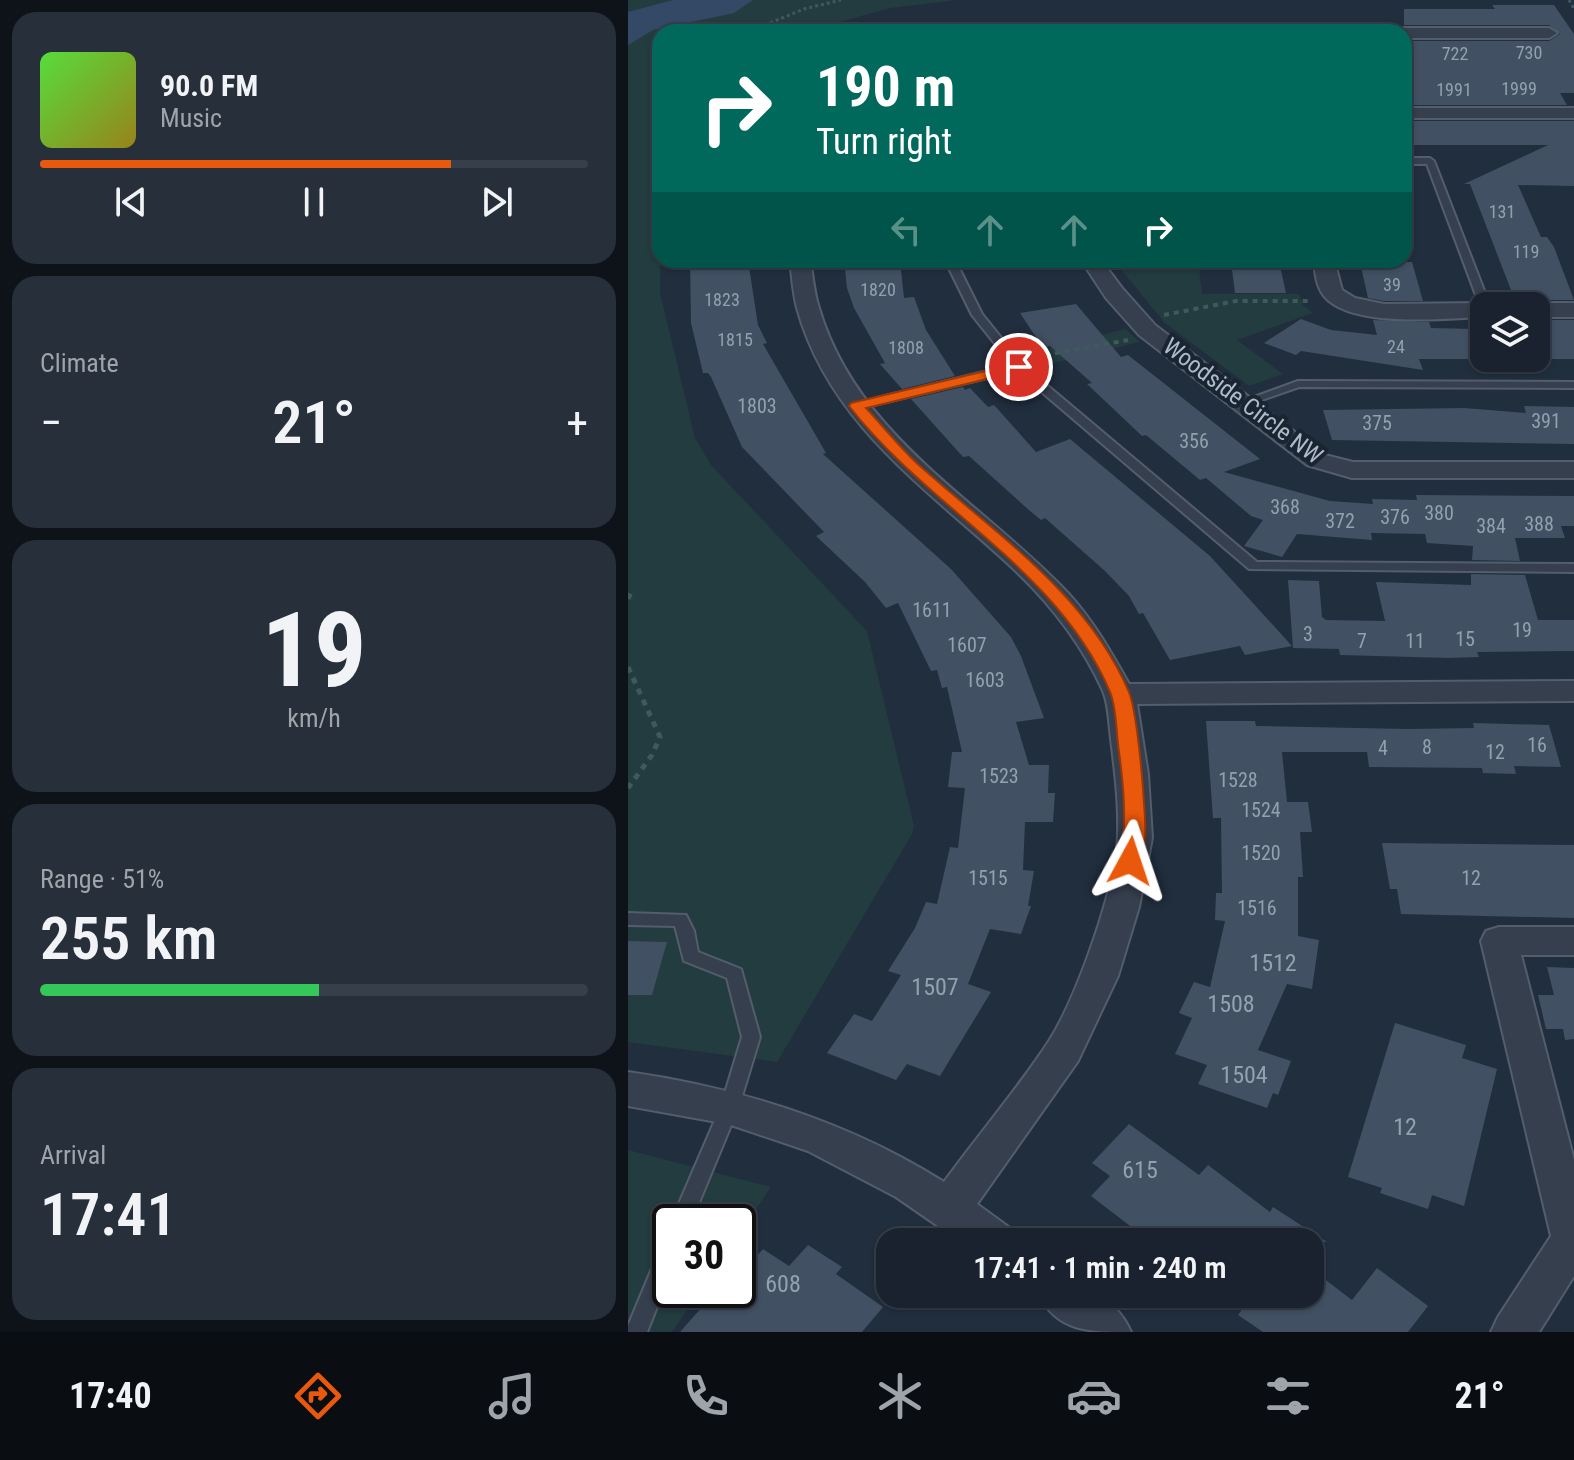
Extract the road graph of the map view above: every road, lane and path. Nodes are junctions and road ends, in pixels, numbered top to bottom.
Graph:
1 (841, 0) edge
2 (1569, 0) edge
3 (1574, 9) edge
4 (767, 24) edge
5 (1412, 33) edge
6 (1549, 33) dead end
7 (1412, 113) edge
8 (1574, 113) edge
9 (1412, 161) edge
10 (801, 268) edge
11 (954, 268) edge
12 (1097, 268) edge
13 (1326, 268) edge
14 (1478, 292) edge
15 (1339, 298) junction
16 (1470, 308) edge
17 (1550, 310) edge
18 (1574, 310) edge
19 (1146, 328) junction
20 (1017, 364) junction
21 (1574, 385) edge
22 (1241, 404) junction
23 (857, 406) junction
24 (1574, 470) edge
25 (1574, 568) edge
26 (631, 592) dead end
27 (628, 599) edge
28 (628, 667) edge
29 (1574, 691) edge
30 (1120, 694) junction
31 (628, 788) edge
32 (628, 919) edge
33 (1574, 941) edge
34 (628, 1089) edge
35 (730, 1106) junction
36 (689, 1204) edge
37 (950, 1207) junction
38 (977, 1228) edge
39 (1573, 1239) edge
40 (652, 1293) edge
41 (1078, 1308) edge
42 (636, 1332) edge
43 (1108, 1332) edge
44 (1514, 1332) edge

1 - 4 path
2 - 3 path
5 - 6 street
7 - 8 street
9 - 14 lane
10 - 23 street
11 - 20 lane
12 - 19 street, Woodside Circle NW
13 - 15 street
15 - 16 street
15 - 19 path
17 - 18 street
19 - 20 path
19 - 22 street, Woodside Circle NW
20 - 23 lane
20 - 25 lane
21 - 22 lane
22 - 24 street, Woodside Circle NW
23 - 30 street
26 - 27 path
28 - 31 path
29 - 30 street
30 - 37 street
32 - 35 lane
33 - 39 street
34 - 35 street
35 - 36 lane
35 - 37 street
37 - 38 street
39 - 44 street
40 - 42 lane
41 - 43 street

